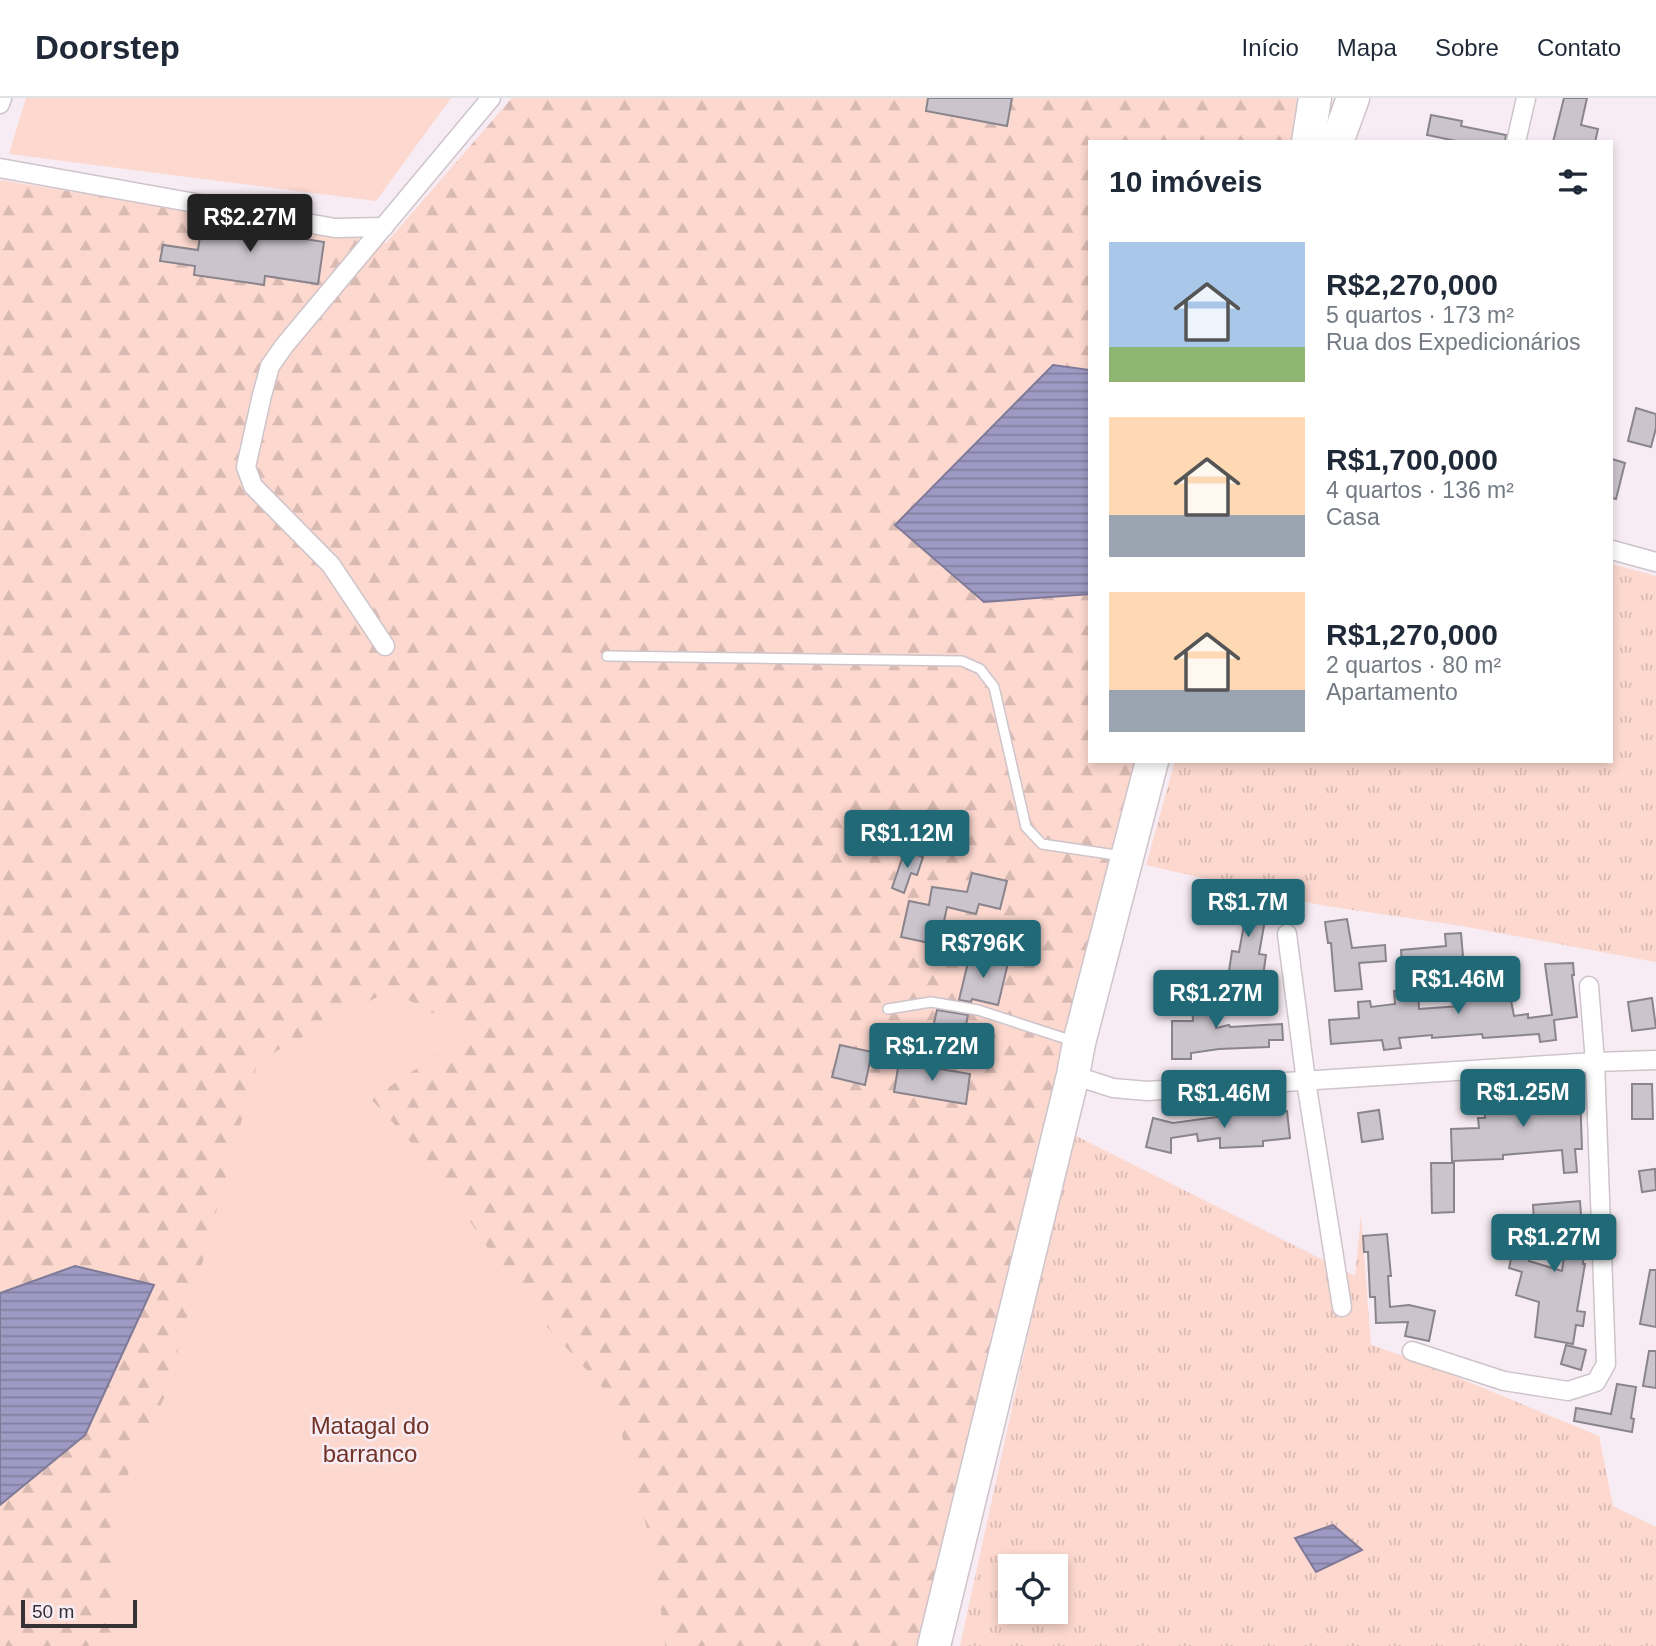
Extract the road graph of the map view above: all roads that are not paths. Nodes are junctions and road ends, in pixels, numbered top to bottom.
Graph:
1 (2, 98) edge
2 (491, 98) edge
3 (1315, 98) edge
4 (1353, 98) edge
5 (1526, 98) edge
6 (0, 104) edge
7 (1308, 140) edge
8 (1338, 140) edge
9 (1516, 140) edge
10 (0, 168) edge
11 (384, 227) junction
12 (1613, 550) edge
13 (1656, 562) edge
14 (385, 646) dead end
15 (607, 656) dead end
16 (1151, 763) edge
17 (1127, 856) junction
18 (1287, 934) dead end
19 (1589, 986) dead end
20 (888, 1009) dead end
21 (1079, 1043) junction
22 (1656, 1060) edge
23 (1595, 1062) junction
24 (1073, 1075) junction
25 (1306, 1082) junction
26 (1342, 1307) dead end
27 (1412, 1351) dead end
28 (934, 1646) edge

1 - 6 street
2 - 11 street
3 - 7 highway
4 - 8 highway
5 - 9 street
10 - 11 street
11 - 14 street
12 - 13 street
15 - 17 lane
16 - 17 highway
17 - 21 highway
18 - 25 street
19 - 23 street
20 - 21 lane
21 - 24 highway
22 - 23 street
23 - 25 street
23 - 27 street
24 - 25 street
24 - 28 highway
25 - 26 street

